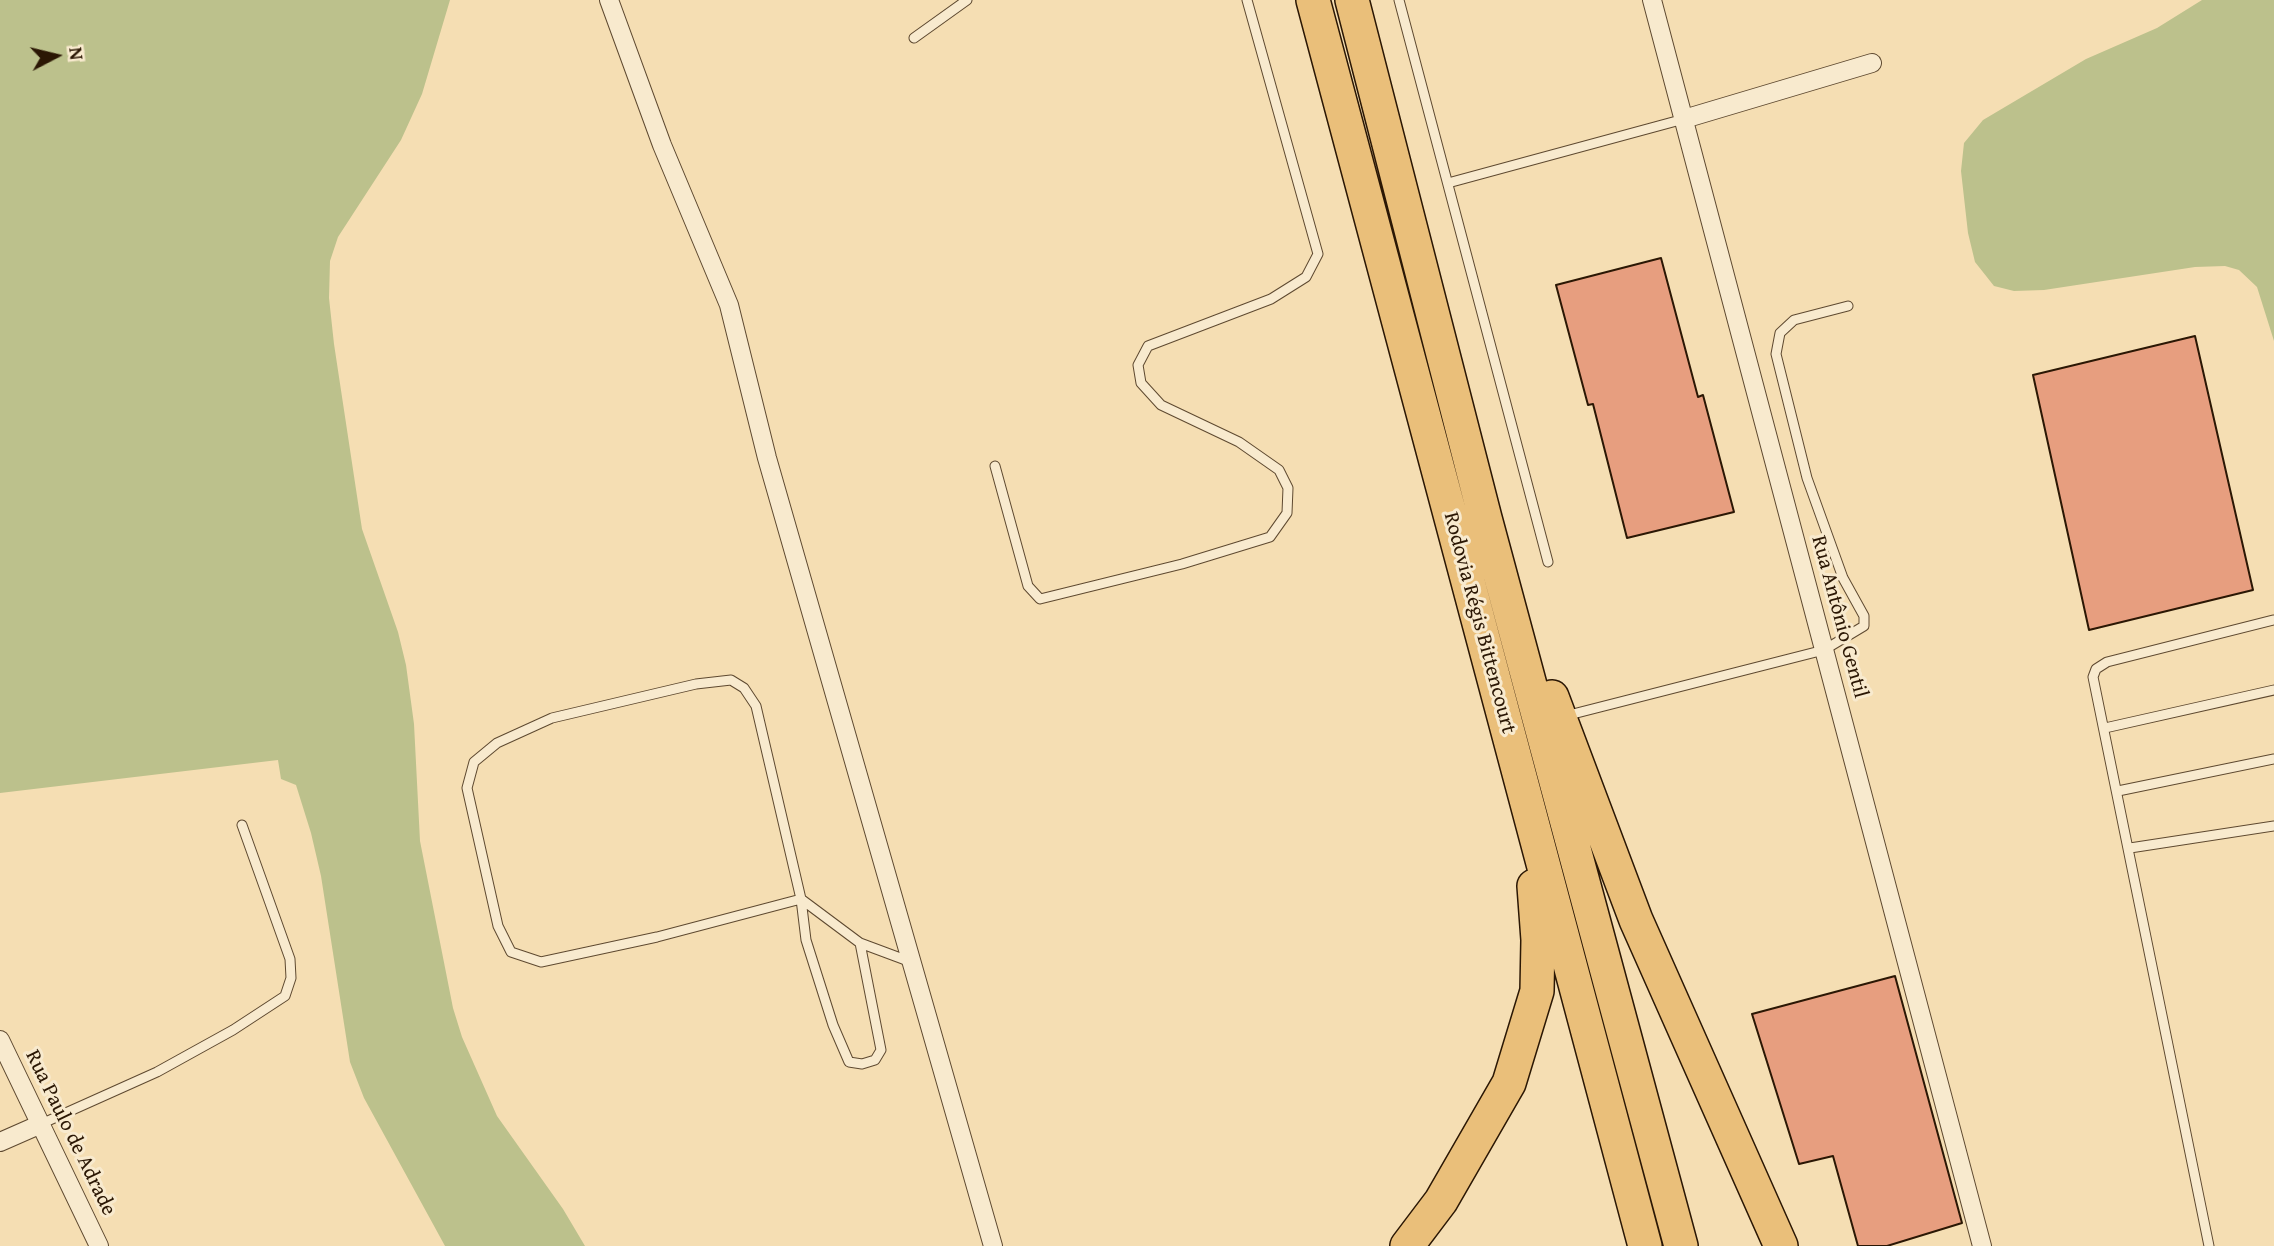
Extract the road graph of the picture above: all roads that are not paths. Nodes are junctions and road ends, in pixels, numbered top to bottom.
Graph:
1 (609, 0) edge
2 (967, 0) edge
3 (1247, 0) edge
4 (1313, 0) edge
5 (1352, 0) edge
6 (1399, 0) edge
7 (1652, 0) edge
8 (914, 38) dead end
9 (1872, 63) dead end
10 (1684, 119) junction
11 (1448, 183) junction
12 (1848, 306) dead end
13 (995, 466) dead end
14 (1485, 518) junction
15 (1548, 562) dead end
16 (2273, 620) edge
17 (1824, 650) junction
18 (1496, 681) junction
19 (2274, 690) edge
20 (1560, 717) junction
21 (2105, 728) junction
22 (2274, 759) edge
23 (2118, 791) junction
24 (242, 825) dead end
25 (2274, 826) edge
26 (2130, 848) junction
27 (802, 899) junction
28 (860, 943) junction
29 (911, 962) junction
30 (0, 1040) edge
31 (41, 1124) junction
32 (0, 1142) edge
33 (99, 1246) edge
34 (993, 1246) edge
35 (1407, 1246) edge
36 (1645, 1246) edge
37 (1682, 1246) edge
38 (1781, 1246) edge
39 (1982, 1246) edge
40 (2209, 1246) edge

1 - 29 street
2 - 8 lane
3 - 13 lane
4 - 18 highway, Rodovia Régis Bittencourt
5 - 14 highway, Rodovia Régis Bittencourt
6 - 11 lane
7 - 10 street, Rua Antônio Gentil
9 - 10 street
10 - 11 lane
10 - 17 street, Rua Antônio Gentil
11 - 15 lane
12 - 17 lane
14 - 20 highway
14 - 37 highway, Rodovia Régis Bittencourt
16 - 21 lane
17 - 20 lane
17 - 39 street, Rua Antônio Gentil
18 - 35 highway
18 - 36 highway, Rodovia Régis Bittencourt
19 - 21 lane
20 - 38 highway
21 - 23 lane
22 - 23 lane
23 - 26 lane
24 - 31 lane
25 - 26 lane
26 - 40 lane
27 - 27 lane
27 - 28 lane
27 - 28 lane
28 - 29 lane
29 - 34 street
30 - 31 street, Rua Paulo de Adrade
31 - 32 street
31 - 33 street, Rua Paulo de Adrade

